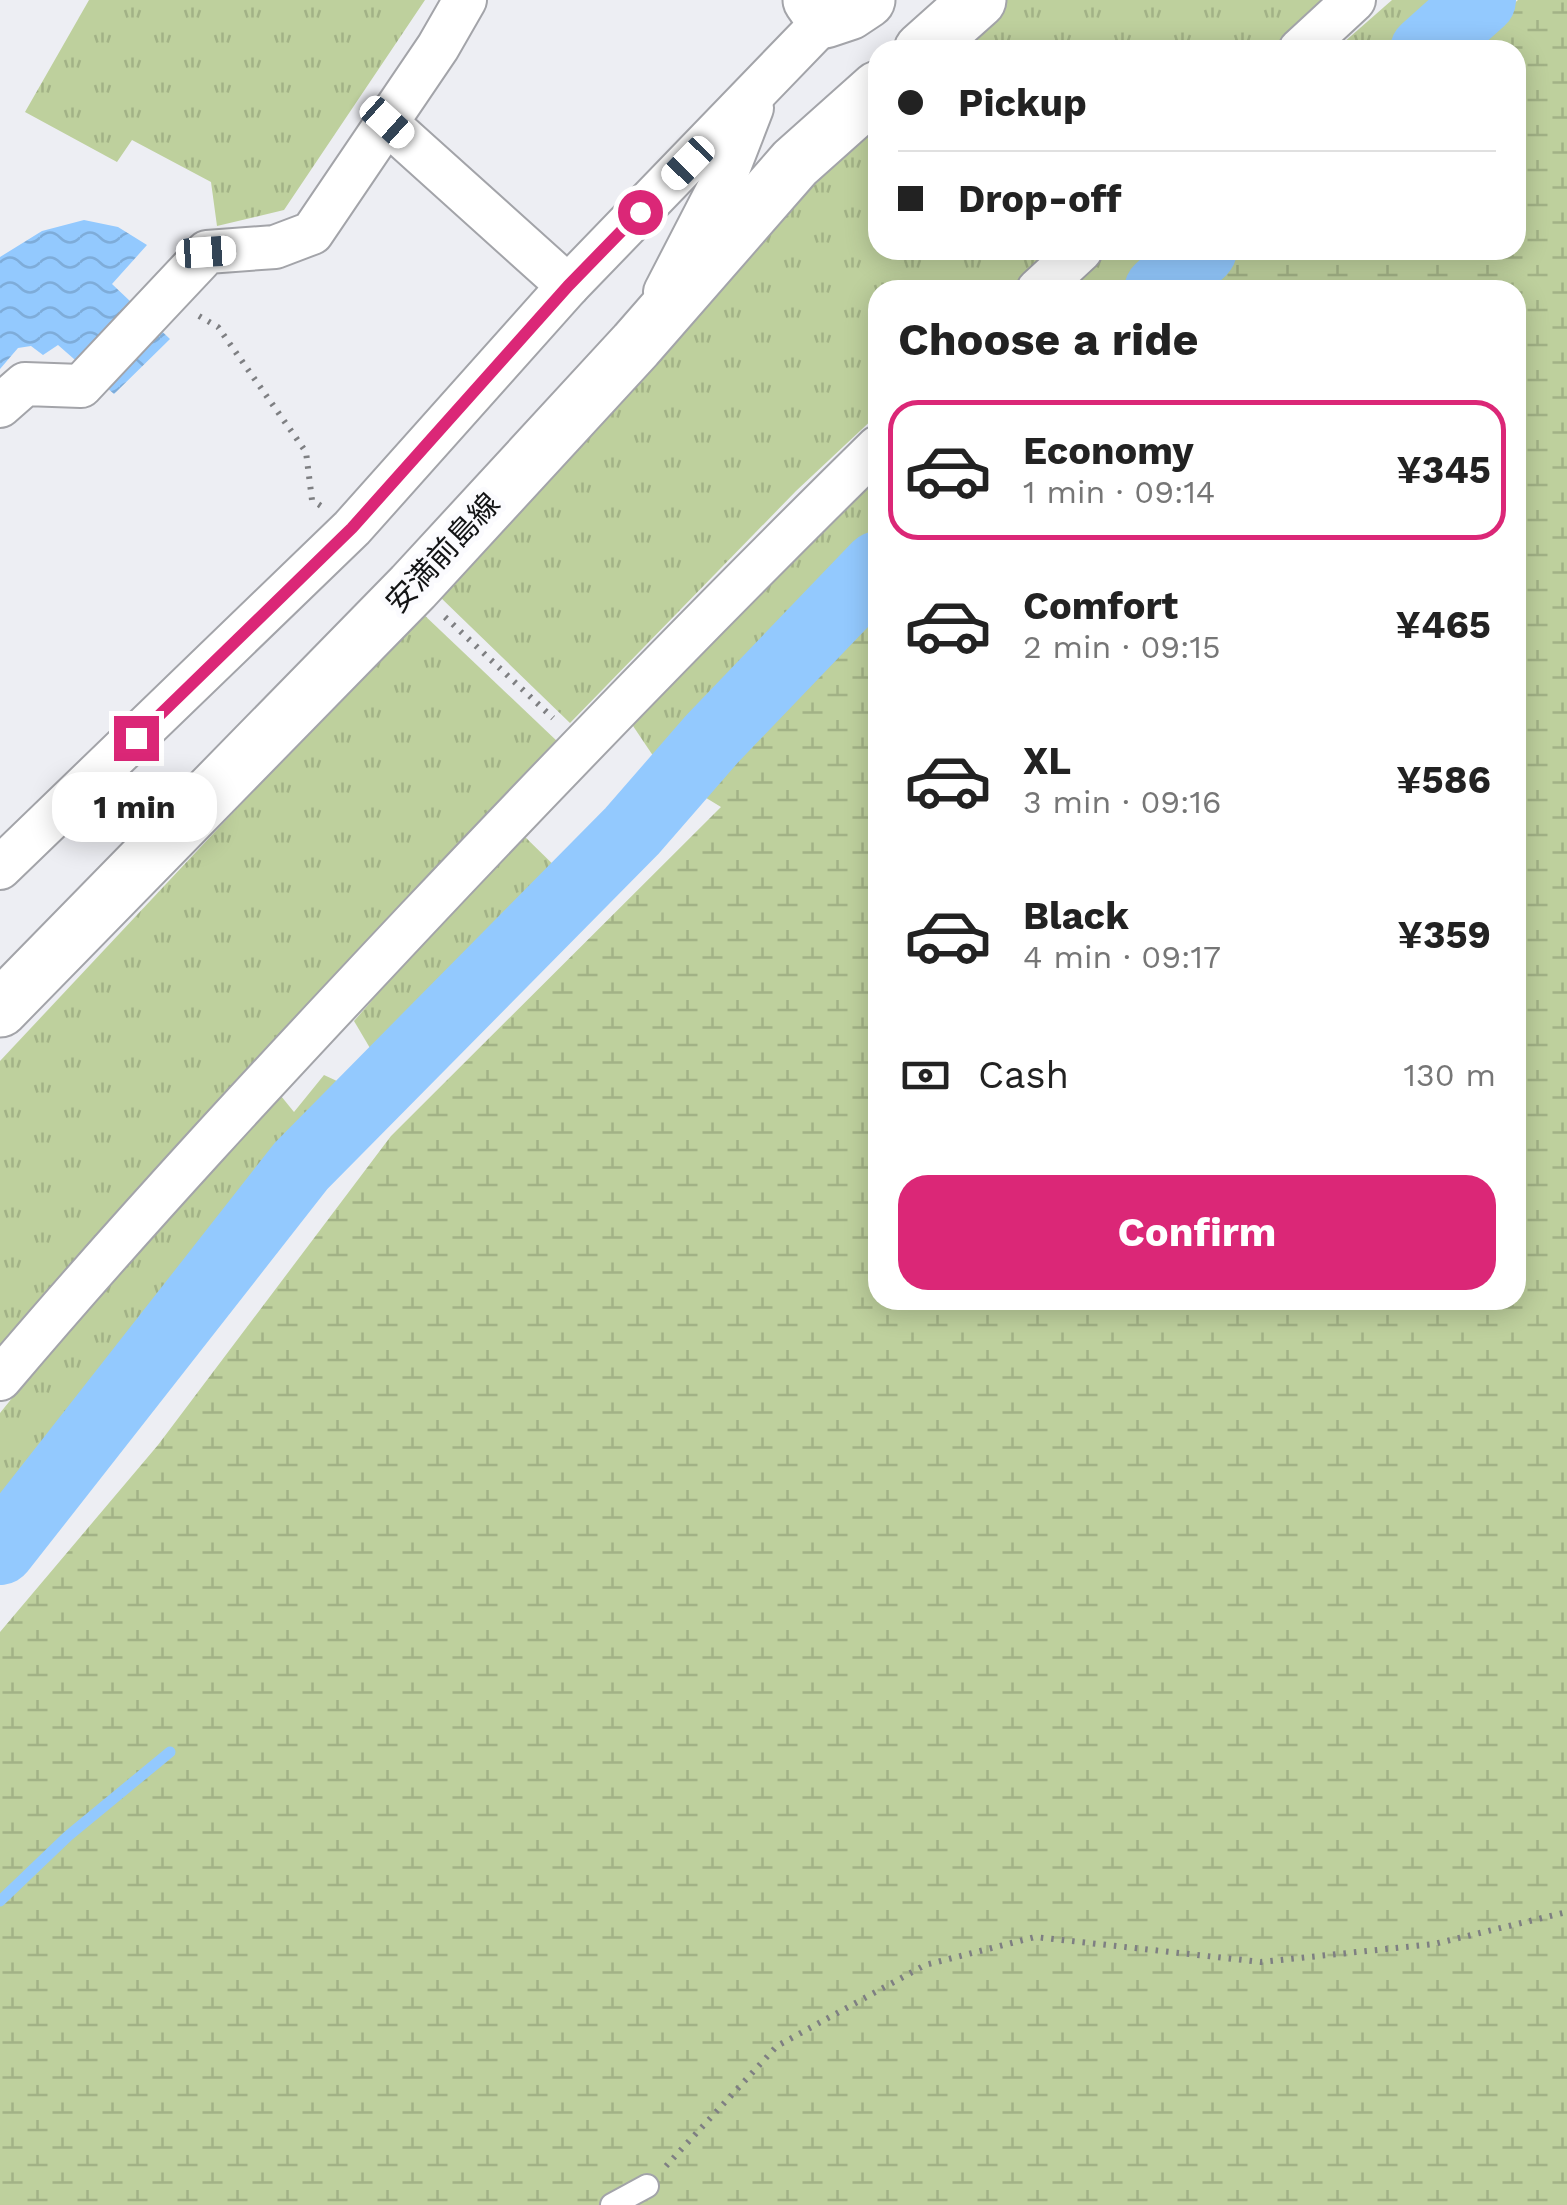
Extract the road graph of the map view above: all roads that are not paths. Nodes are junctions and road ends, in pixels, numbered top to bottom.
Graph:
1 (464, 0) edge
2 (978, 0) edge
3 (1354, 0) edge
4 (835, 5) edge
5 (933, 40) edge
6 (1311, 40) edge
7 (760, 89) junction
8 (868, 98) edge
9 (387, 122) junction
10 (1071, 260) edge
11 (1049, 280) edge
12 (568, 286) junction
13 (636, 345) junction
14 (0, 406) edge
15 (868, 457) edge
16 (0, 868) edge
17 (0, 1009) edge
18 (0, 1379) edge
19 (646, 2186) road end
20 (612, 2205) edge

1 - 9 street
2 - 5 main road
3 - 6 street
4 - 7 street
7 - 12 street
7 - 13 street
8 - 13 main road, 安満前島線
9 - 12 street
9 - 14 street
10 - 11 street
12 - 16 street
13 - 17 main road, 安満前島線
15 - 18 street
19 - 20 lane

